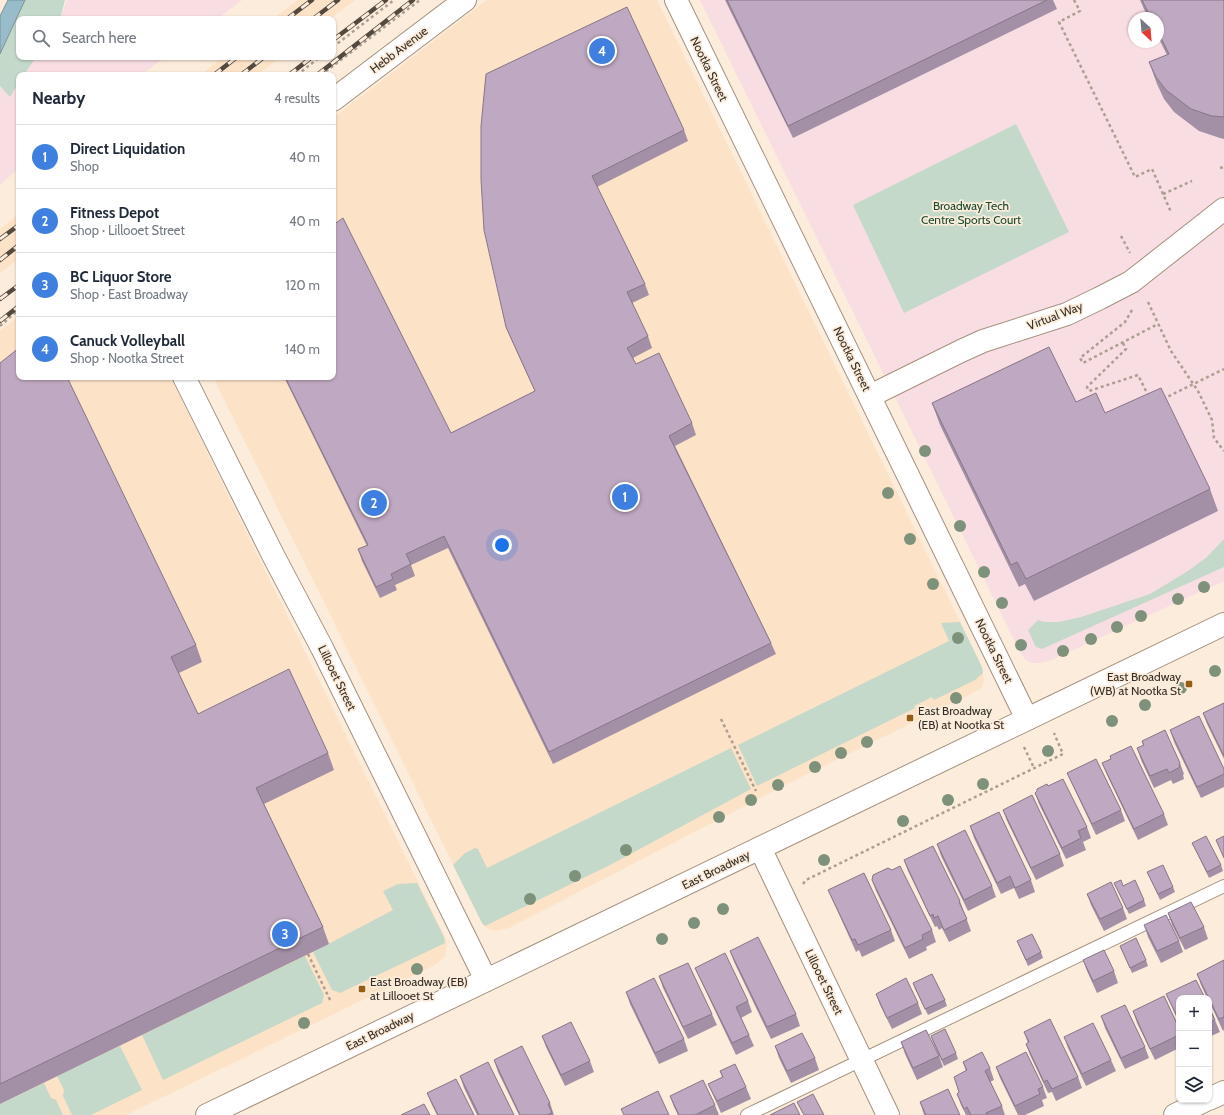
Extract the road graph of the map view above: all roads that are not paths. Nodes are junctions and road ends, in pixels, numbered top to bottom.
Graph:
1 (465, 0) edge
2 (676, 0) edge
3 (336, 98) edge
4 (1224, 209) edge
5 (186, 380) edge
6 (870, 396) junction
7 (1224, 624) edge
8 (1027, 719) junction
9 (760, 848) junction
10 (1224, 886) edge
11 (486, 980) junction
12 (862, 1060) junction
13 (1224, 1092) edge
14 (1212, 1097) edge
15 (1200, 1103) edge
16 (207, 1115) edge
17 (747, 1115) edge
18 (888, 1115) edge
19 (1175, 1115) edge

1 - 3 street, Hebb Avenue
2 - 6 street, Nootka Street
4 - 6 street, Virtual Way
5 - 11 street, Lillooet Street
6 - 8 street, Nootka Street
7 - 8 street, East Broadway
8 - 9 street, East Broadway
9 - 11 street, East Broadway
9 - 12 street, Lillooet Street
10 - 12 lane
11 - 16 street, East Broadway
12 - 17 lane
12 - 18 street, Lillooet Street
13 - 14 street
15 - 19 street

